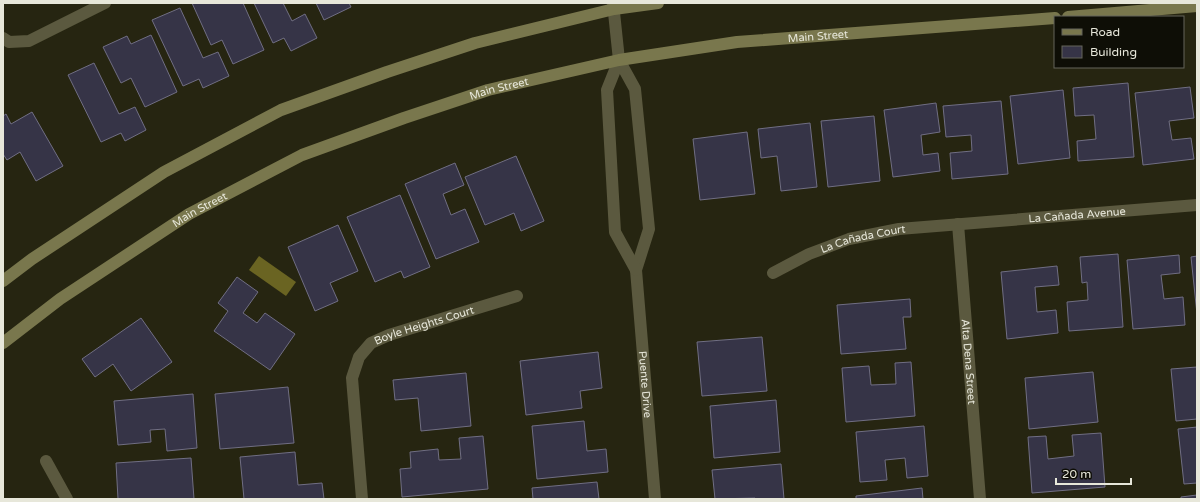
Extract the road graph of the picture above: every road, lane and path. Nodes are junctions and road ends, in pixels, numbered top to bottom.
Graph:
1 (104, 3) edge
2 (658, 3) edge
3 (613, 6) edge
4 (1197, 6) edge
5 (1080, 16) edge
6 (1054, 18) edge
7 (6, 40) edge
8 (619, 60) junction
9 (1197, 205) edge
10 (958, 224) junction
11 (636, 270) junction
12 (773, 274) dead end
13 (3, 281) edge
14 (517, 296) dead end
15 (3, 344) edge
16 (46, 461) dead end
17 (67, 499) edge
18 (362, 499) edge
19 (655, 499) edge
20 (980, 499) edge

1 - 7 street
2 - 3 street
3 - 8 street, Puente Drive
3 - 13 street
4 - 5 street
6 - 8 street, Main Street
8 - 11 street, Puente Drive
8 - 11 street, Puente Drive
8 - 15 street, Main Street
9 - 10 street, La Cañada Avenue
10 - 12 street, La Cañada Court
10 - 20 street, Alta Dena Street
11 - 19 street, Puente Drive
14 - 18 street, Boyle Heights Court
16 - 17 street

